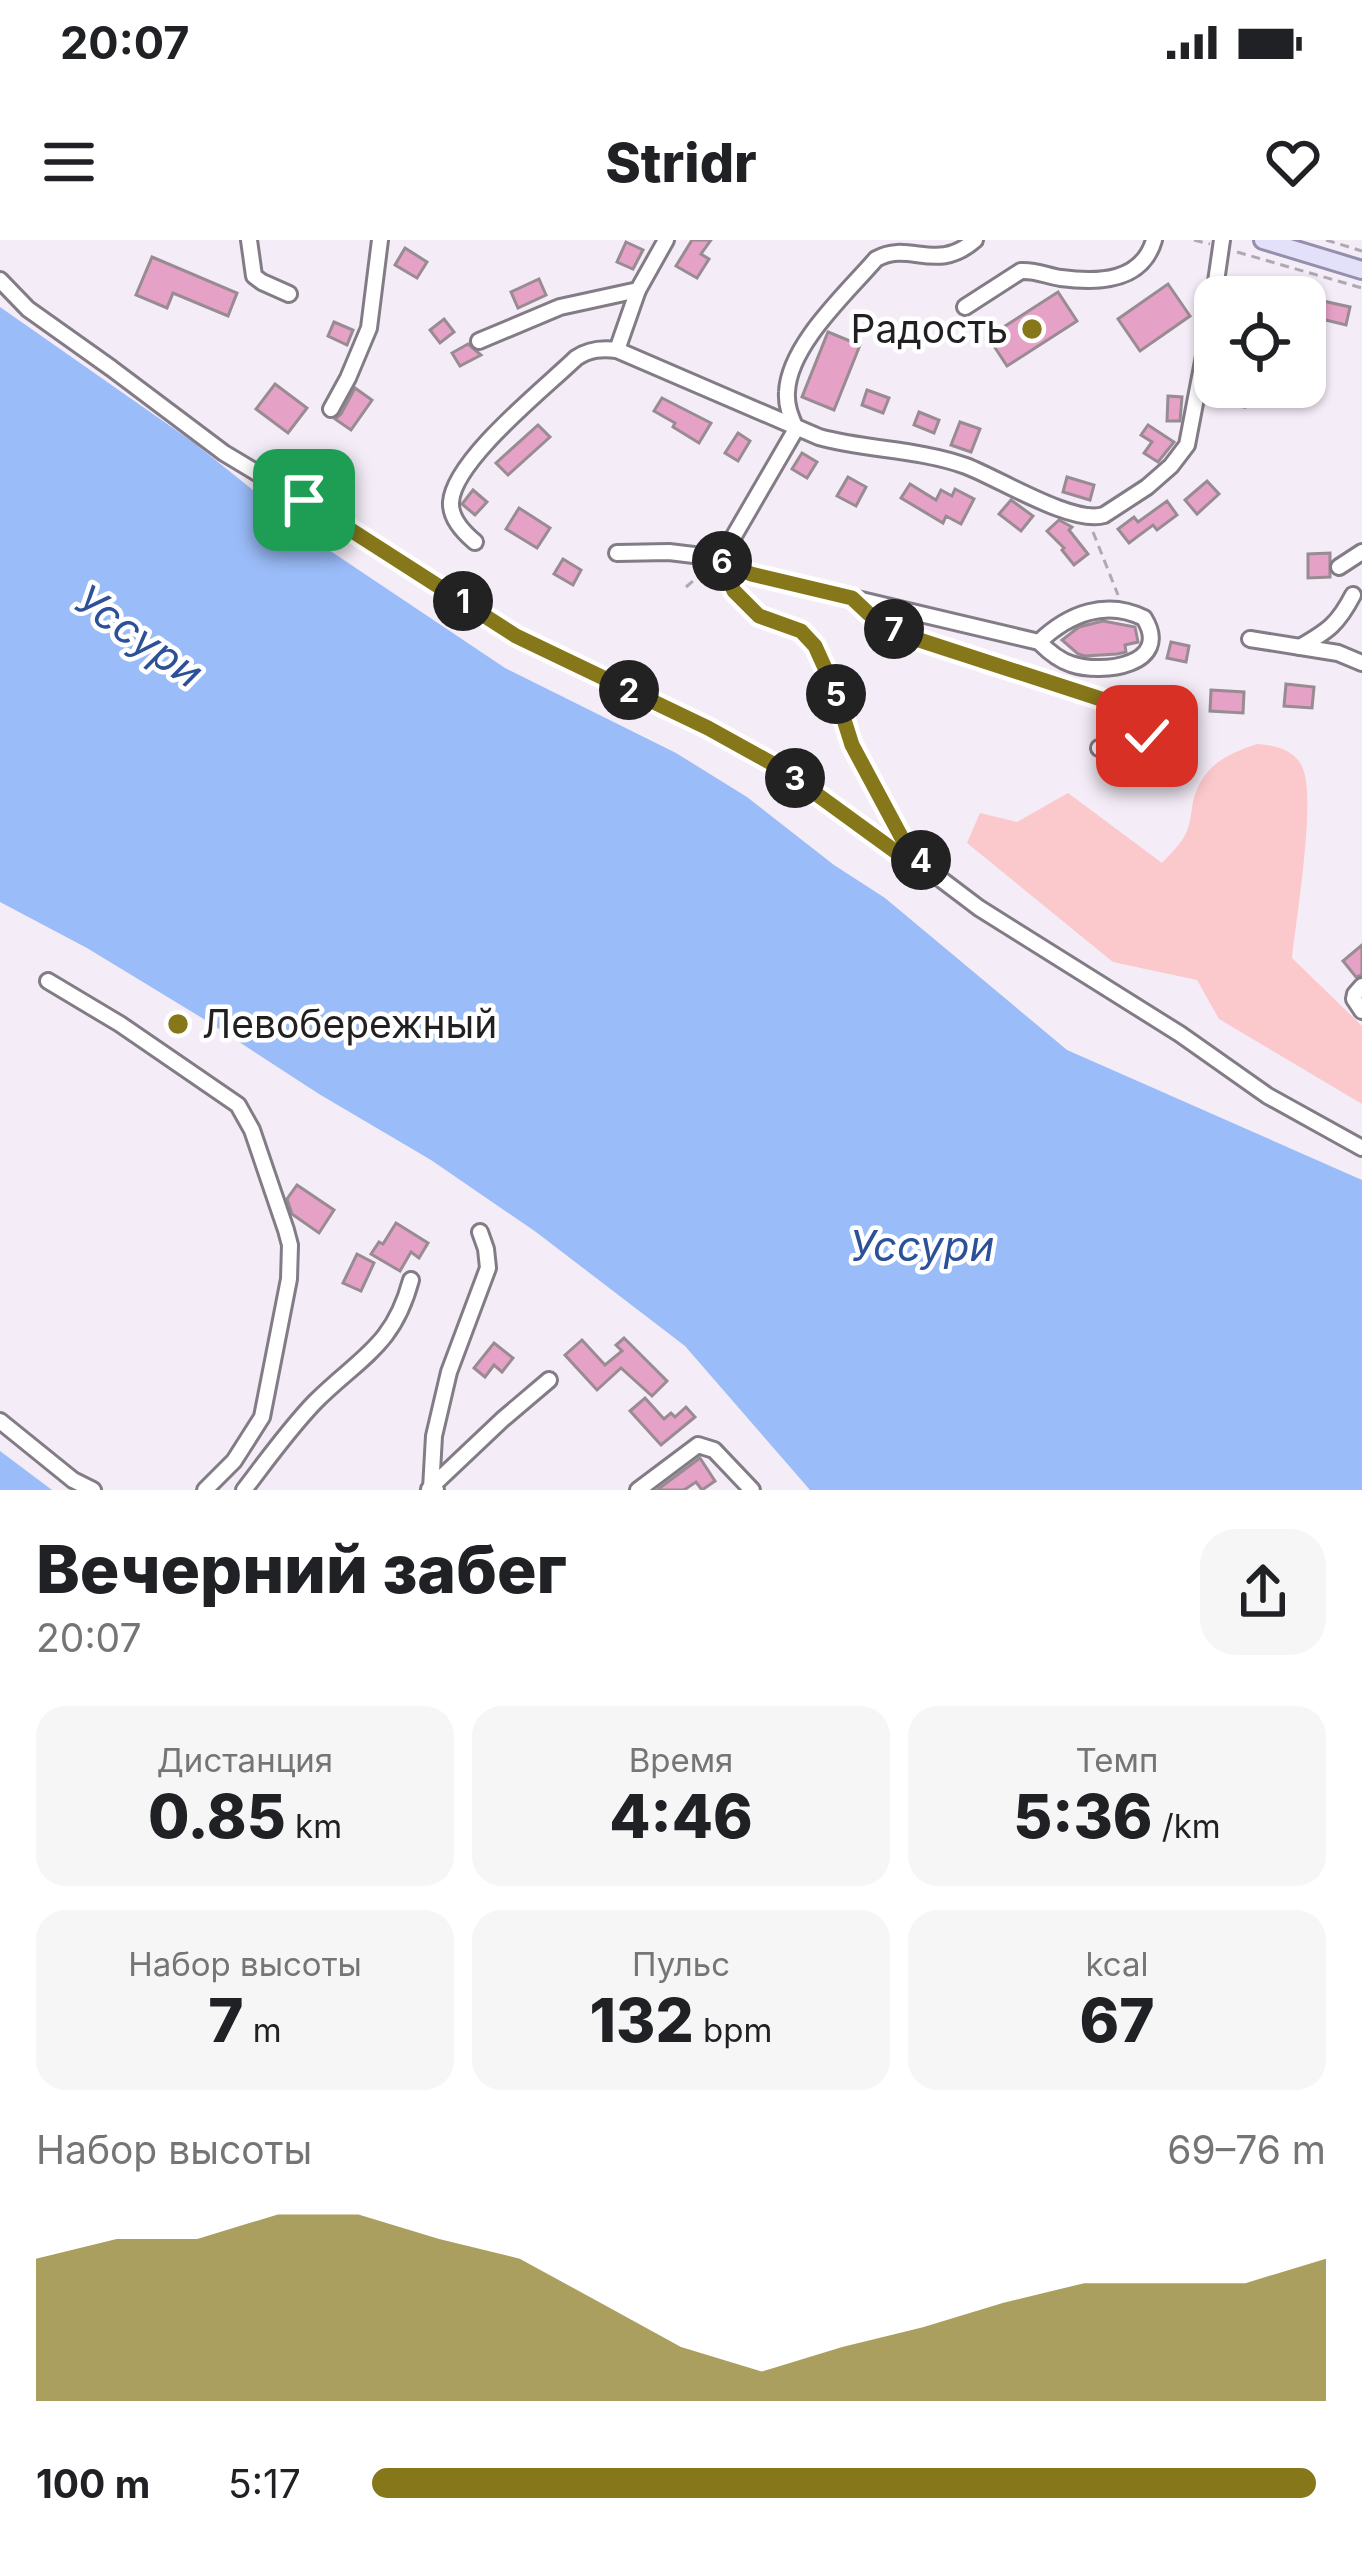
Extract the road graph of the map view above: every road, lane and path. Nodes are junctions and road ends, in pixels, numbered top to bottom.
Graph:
1 (249, 240) edge
2 (380, 240) edge
3 (666, 240) edge
4 (976, 240) edge
5 (1154, 240) edge
6 (1194, 240) edge
7 (1263, 240) edge
8 (1326, 240) edge
9 (1221, 244) edge
10 (884, 248) edge
11 (1362, 250) edge
12 (1362, 270) edge
13 (0, 280) edge
14 (1362, 288) edge
15 (638, 290) junction
16 (289, 294) dead end
17 (965, 307) dead end
18 (479, 341) dead end
19 (617, 350) junction
20 (331, 409) dead end
21 (796, 429) junction
22 (1094, 532) dead end
23 (475, 542) dead end
24 (617, 553) dead end
25 (1362, 553) edge
26 (720, 560) junction
27 (1339, 567) dead end
28 (700, 573) dead end
29 (686, 587) dead end
30 (1353, 595) dead end
31 (852, 598) junction
32 (1120, 600) dead end
33 (1250, 639) dead end
34 (1039, 642) junction
35 (1300, 647) junction
36 (1362, 663) edge
37 (1099, 748) dead end
38 (934, 874) junction
39 (48, 981) dead end
40 (1362, 986) edge
41 (1362, 1011) edge
42 (1362, 1148) edge
43 (480, 1232) dead end
44 (411, 1280) dead end
45 (549, 1380) dead end
46 (0, 1421) edge
47 (92, 1490) edge
48 (206, 1490) edge
49 (244, 1490) edge
50 (430, 1490) edge
51 (638, 1490) edge
52 (752, 1490) edge

1 - 16 street
2 - 20 street
3 - 15 street
4 - 10 street
5 - 17 street
6 - 9 path
7 - 12 main road
8 - 11 path
9 - 14 path
9 - 21 street
10 - 21 street
13 - 38 street
15 - 18 street
15 - 19 street
19 - 21 street
19 - 23 street
21 - 26 street
22 - 32 path
24 - 26 street
25 - 27 street
26 - 31 street
26 - 38 street
28 - 29 path
30 - 35 street
31 - 34 street
31 - 37 street
33 - 35 street
34 - 34 street
35 - 36 street
38 - 42 street
39 - 48 street
40 - 41 street
43 - 50 street
44 - 49 street
45 - 50 street
46 - 47 street
51 - 52 street

